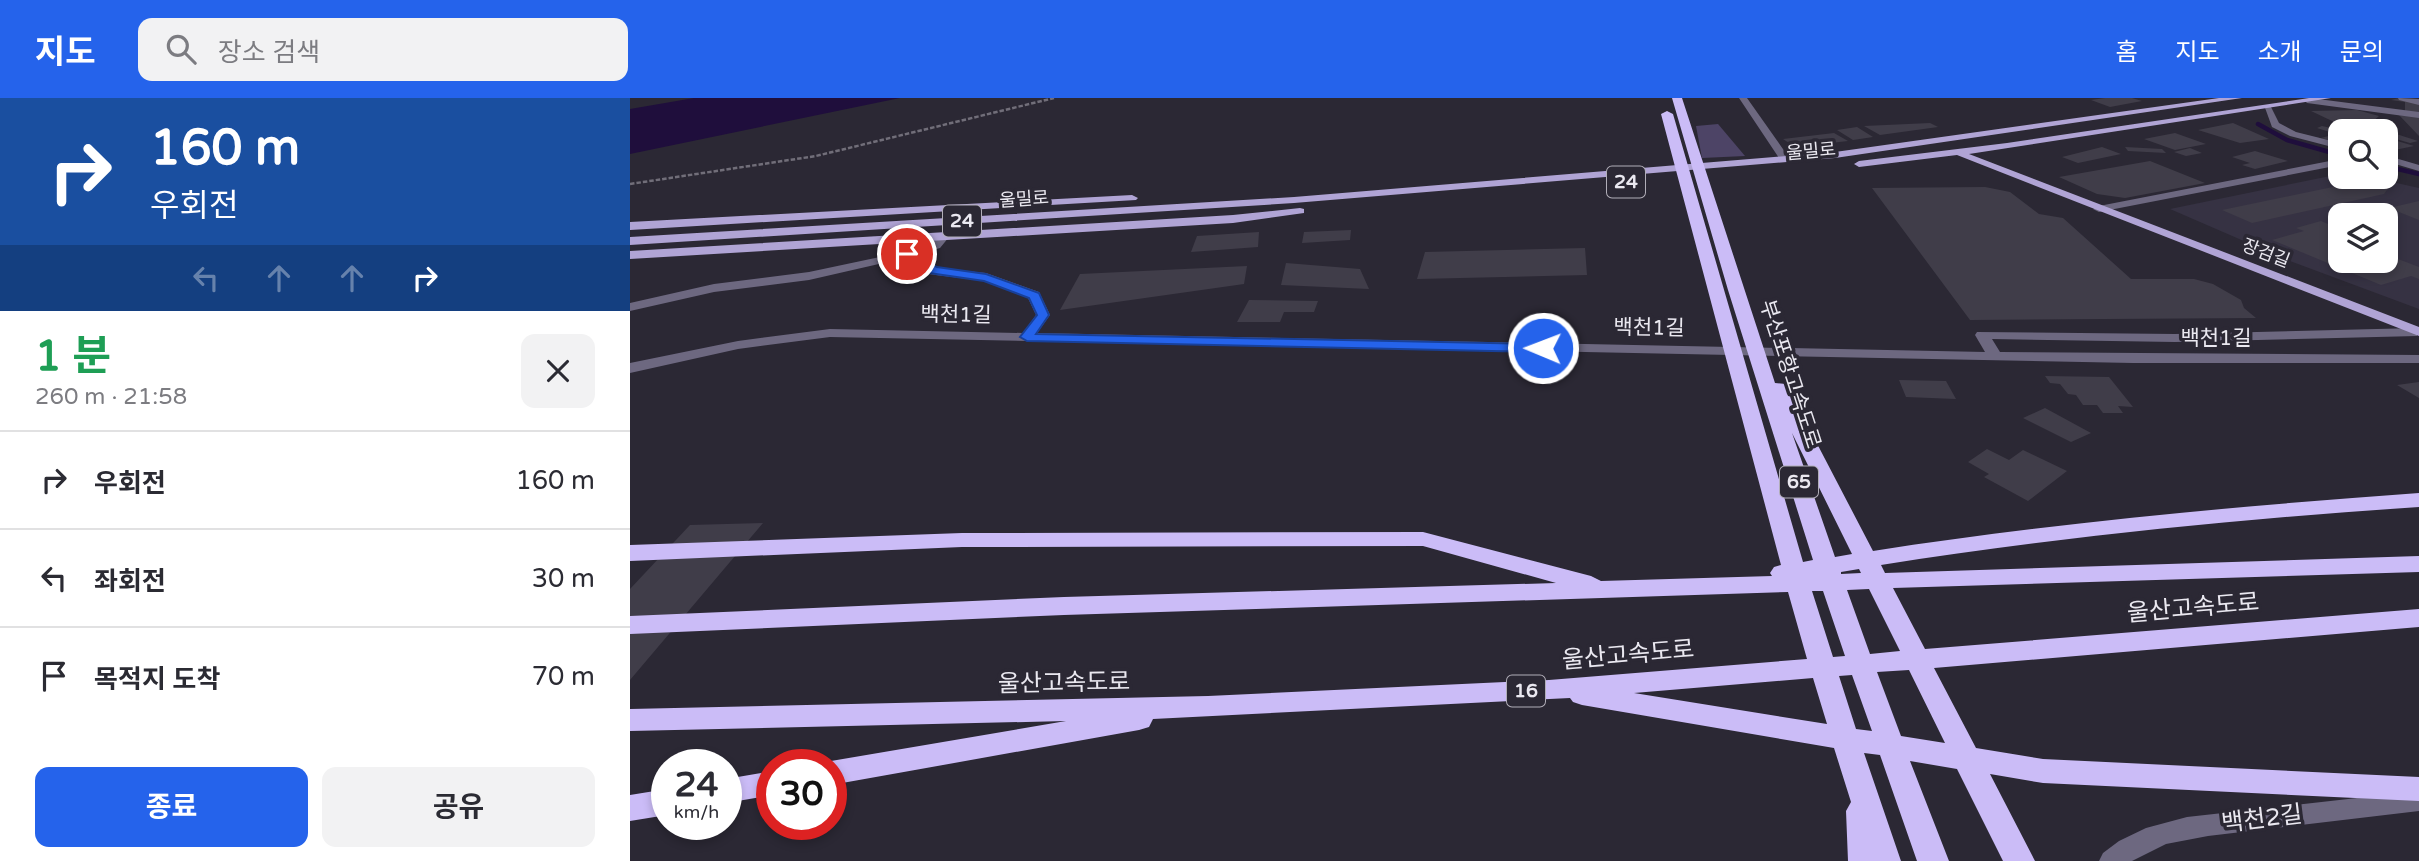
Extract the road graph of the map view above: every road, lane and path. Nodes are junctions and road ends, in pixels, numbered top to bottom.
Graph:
1 (1054, 98) edge
2 (1664, 98) edge
3 (1677, 98) edge
4 (1743, 98) edge
5 (2238, 98) edge
6 (2327, 98) edge
7 (2402, 98) edge
8 (2217, 99) edge
9 (2310, 101) junction
10 (2419, 102) edge
11 (2267, 107) junction
12 (2419, 115) edge
13 (1936, 142) junction
14 (2328, 143) edge
15 (1957, 153) junction
16 (2419, 154) edge
17 (2398, 157) edge
18 (1784, 159) junction
19 (2398, 162) edge
20 (2328, 164) edge
21 (2419, 168) edge
22 (630, 184) edge
23 (1403, 194) junction
24 (2099, 208) junction
25 (630, 226) edge
26 (943, 237) junction
27 (630, 242) edge
28 (907, 254) junction
29 (630, 255) edge
30 (630, 307) edge
31 (1750, 331) junction
32 (2418, 332) edge
33 (1027, 337) junction
34 (1995, 356) junction
35 (2419, 359) edge
36 (630, 368) edge
37 (2419, 500) edge
38 (630, 552) edge
39 (2419, 564) edge
40 (1697, 587) junction
41 (1613, 590) junction
42 (2419, 618) edge
43 (630, 625) edge
44 (1549, 690) junction
45 (1208, 707) junction
46 (630, 720) edge
47 (847, 770) edge
48 (1859, 785) junction
49 (2419, 789) edge
50 (2419, 801) edge
51 (651, 805) edge
52 (630, 808) edge
53 (1864, 861) edge
54 (1885, 861) edge
55 (1933, 861) edge
56 (2019, 861) edge
57 (2112, 861) edge

1 - 22 path
2 - 48 highway, 65
3 - 31 highway, 부산포항고속도로 / 65
4 - 18 street
5 - 8 main road, 울밀로 / 24
6 - 9 main road, 울밀로 / 24
7 - 10 street
8 - 13 main road, 울밀로 / 24
9 - 11 main road, 울밀로 / 24
9 - 12 street
11 - 14 street
11 - 15 main road, 울밀로 / 24
13 - 15 main road, 장검길
13 - 18 main road, 울밀로 / 24
15 - 23 main road, 울밀로 / 24
15 - 24 main road, 장검길
16 - 17 street
18 - 23 main road, 울밀로 / 24
19 - 21 street
20 - 24 street
23 - 25 main road
23 - 26 main road
23 - 27 main road, 울밀로 / 24
24 - 32 main road, 장검길
26 - 28 street
26 - 29 main road
28 - 30 street
28 - 33 street
31 - 55 highway, 부산포항고속도로 / 65
31 - 56 highway
32 - 34 street
33 - 34 street, 백천1길
33 - 36 street, 백천1길
34 - 35 street, 백천1길
37 - 40 highway
38 - 41 highway
39 - 40 highway, 울산고속도로
40 - 41 highway, 울산고속도로
41 - 43 highway, 울산고속도로
42 - 44 highway, 울산고속도로 / 16
44 - 45 highway, 울산고속도로 / 16
44 - 49 highway
45 - 46 highway, 울산고속도로 / 16
45 - 47 highway
48 - 53 highway
48 - 54 highway, 65
50 - 57 street, 백천2길
51 - 52 highway

